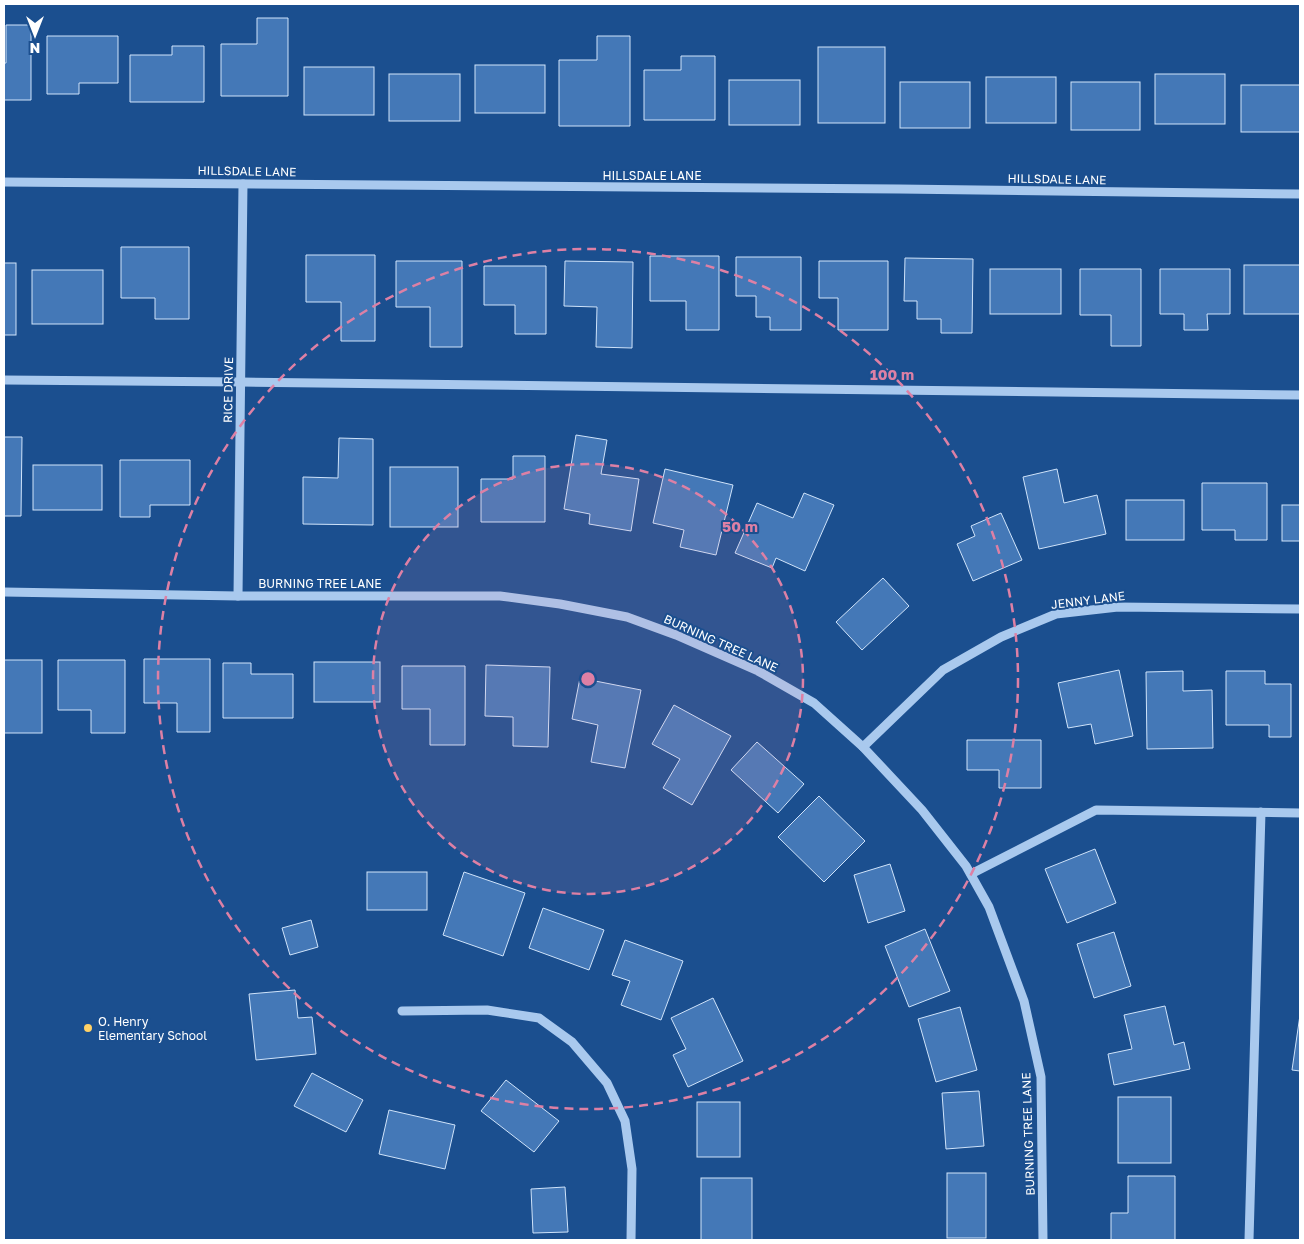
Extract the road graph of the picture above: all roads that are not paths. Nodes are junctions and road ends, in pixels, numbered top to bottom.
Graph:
1 (4, 182) edge
2 (243, 184) junction
3 (1300, 194) edge
4 (4, 380) edge
5 (241, 382) junction
6 (1300, 395) edge
7 (4, 592) edge
8 (238, 596) junction
9 (1300, 609) edge
10 (863, 747) junction
11 (1261, 812) junction
12 (1300, 813) edge
13 (970, 874) junction
14 (402, 1011) dead end
15 (631, 1240) edge
16 (1043, 1240) edge
17 (1249, 1240) edge

1 - 2 street, HILLSDALE LANE
2 - 3 street, HILLSDALE LANE
2 - 5 street, RICE DRIVE
4 - 5 street
5 - 6 street
5 - 8 street, RICE DRIVE
7 - 8 street, BURNING TREE LANE
8 - 10 street, BURNING TREE LANE
9 - 10 street, JENNY LANE
10 - 13 street, BURNING TREE LANE
11 - 12 street
11 - 13 street
11 - 17 street
13 - 16 street, BURNING TREE LANE
14 - 15 street

